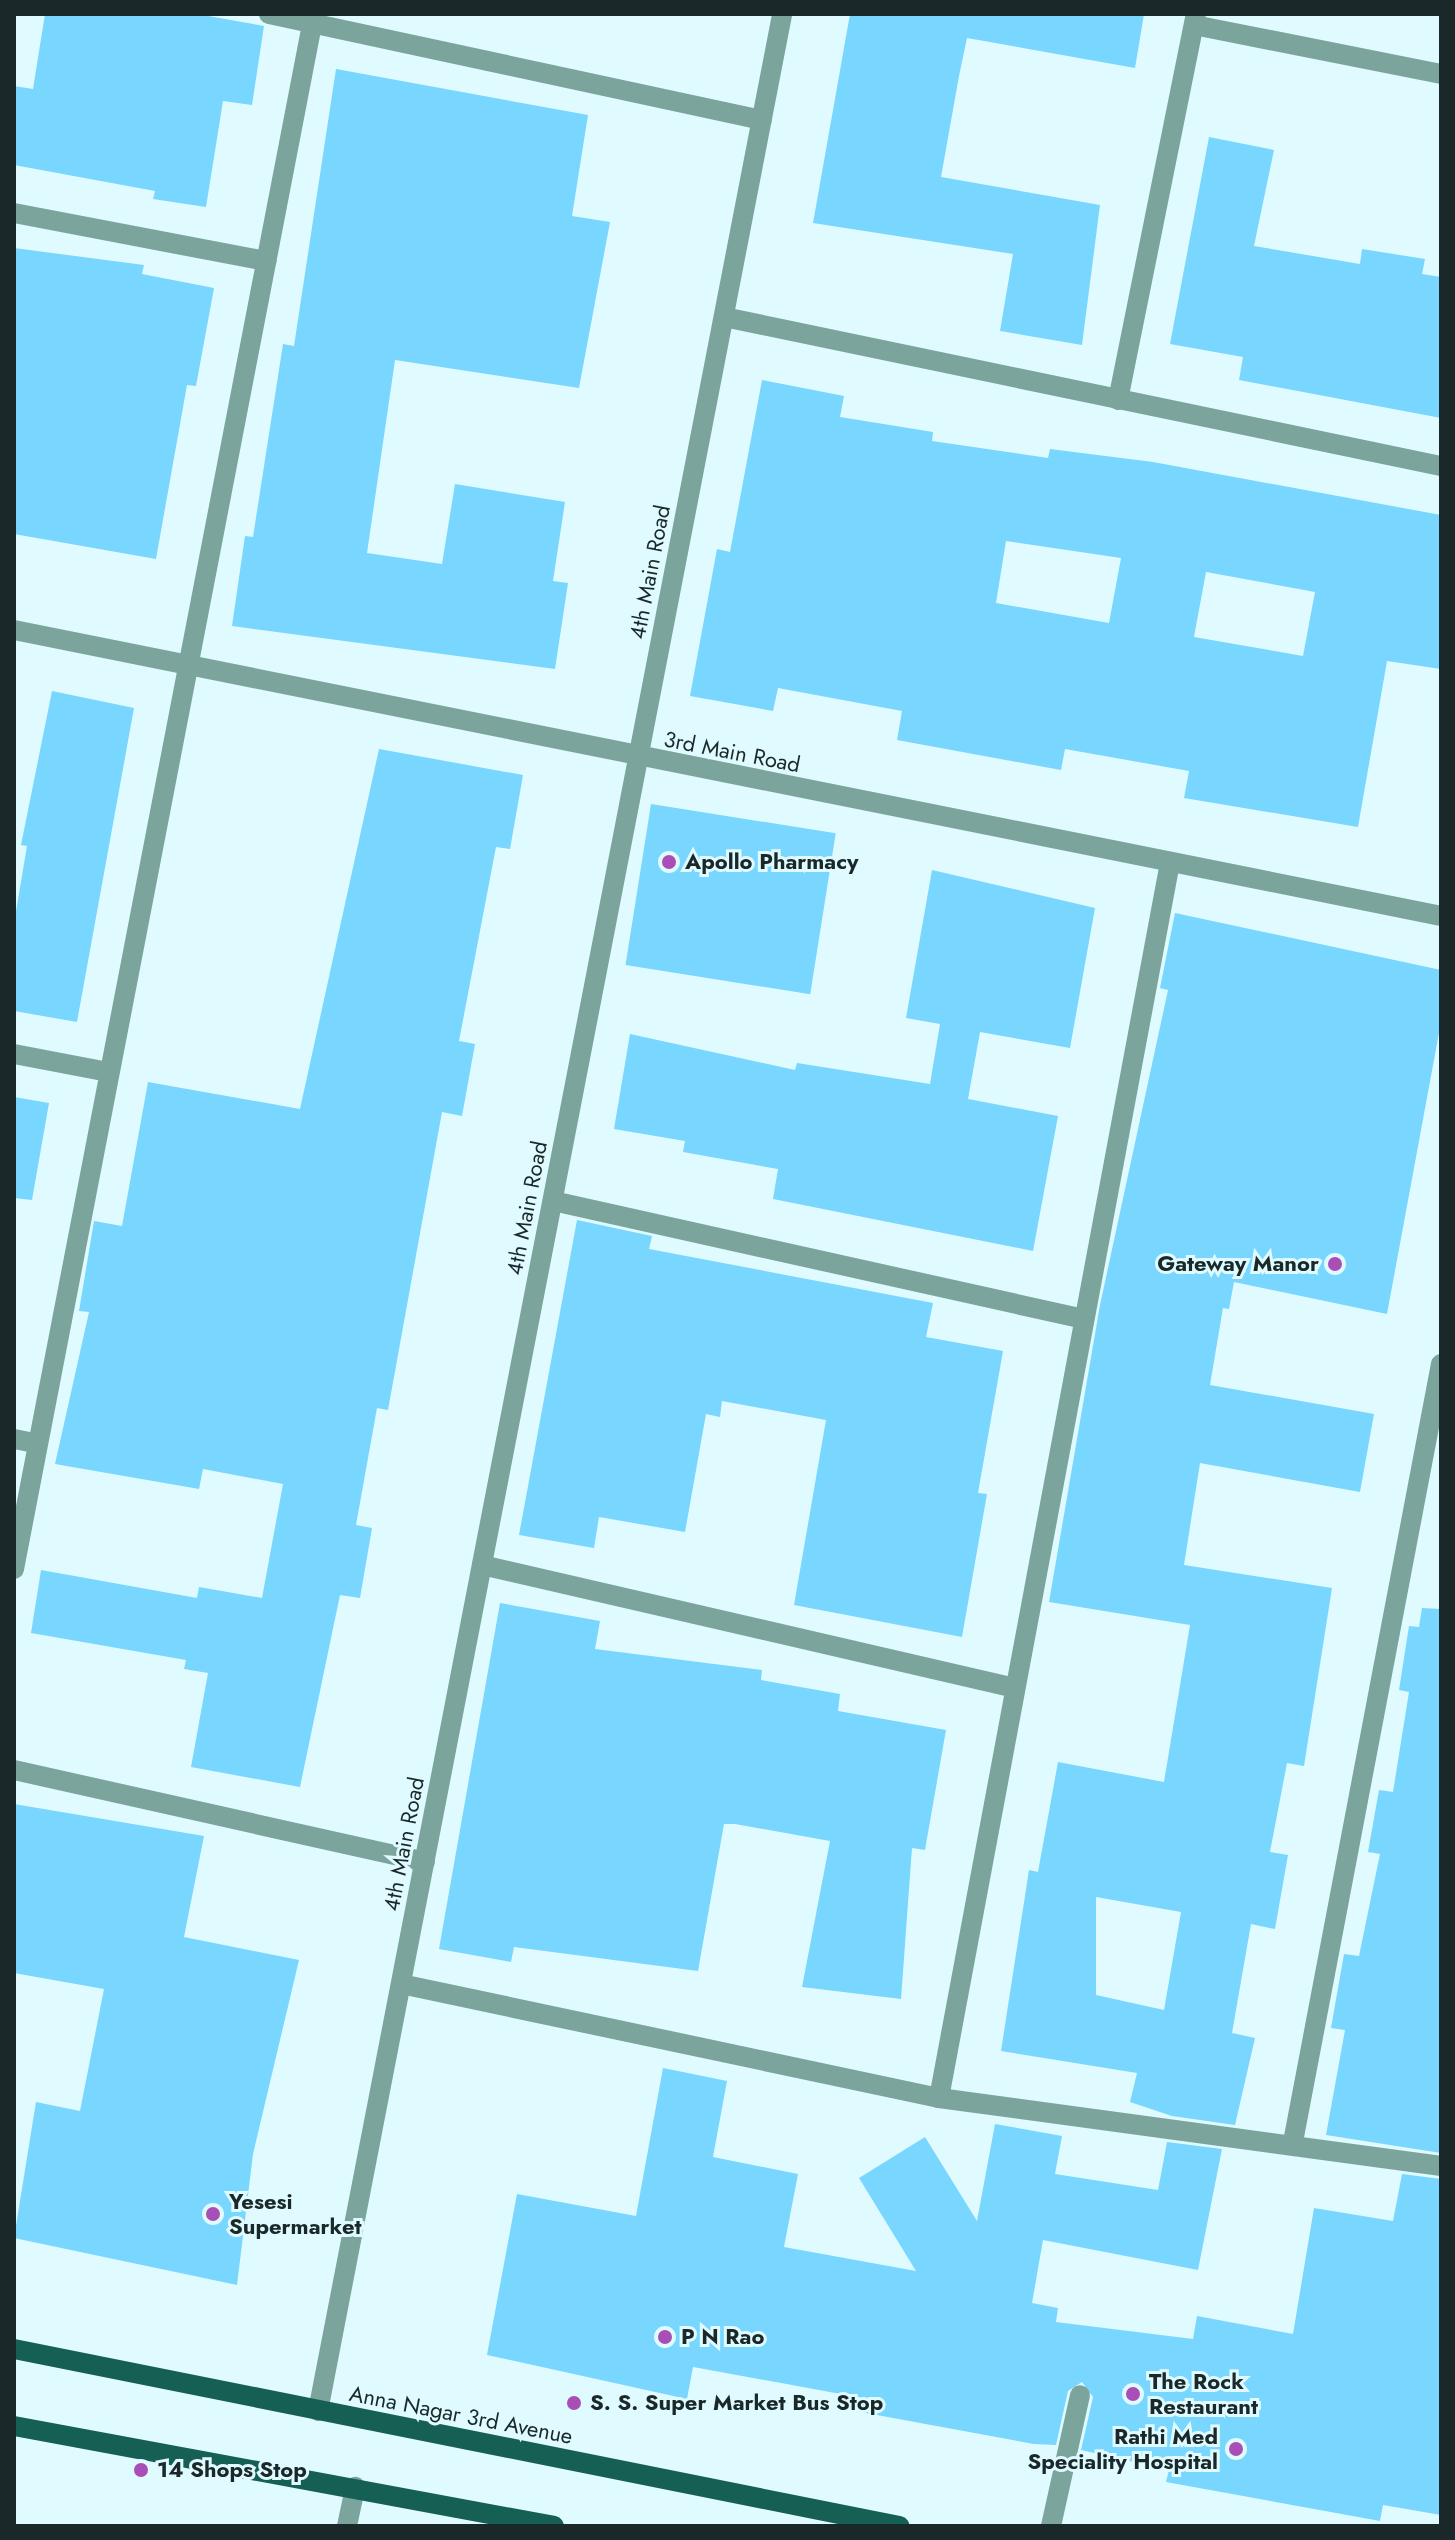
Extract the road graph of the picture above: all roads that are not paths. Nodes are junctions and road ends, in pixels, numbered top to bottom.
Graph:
1 (269, 14) edge
2 (782, 14) edge
3 (313, 18) edge
4 (1195, 19) edge
5 (1441, 74) edge
6 (762, 120) junction
7 (14, 213) edge
8 (266, 261) junction
9 (724, 317) junction
10 (1118, 400) junction
11 (1441, 466) edge
12 (14, 630) edge
13 (187, 662) junction
14 (638, 758) junction
15 (1170, 863) junction
16 (1441, 916) edge
17 (14, 1054) edge
18 (108, 1072) junction
19 (553, 1201) junction
20 (1084, 1319) junction
21 (1441, 1364) edge
22 (14, 1439) edge
23 (35, 1443) junction
24 (482, 1565) junction
25 (14, 1569) edge
26 (1015, 1688) junction
27 (14, 1770) edge
28 (425, 1862) junction
29 (401, 1984) junction
30 (939, 2098) junction
31 (1293, 2142) junction
32 (1441, 2166) edge
33 (14, 2349) edge
34 (1080, 2395) dead end
35 (318, 2411) junction
36 (14, 2426) edge
37 (355, 2487) junction
38 (347, 2526) edge
39 (554, 2526) edge
40 (899, 2526) edge
41 (1051, 2526) edge

1 - 3 street
2 - 6 street, 4th Main Road
3 - 6 street
3 - 8 street
4 - 5 street
4 - 10 street
6 - 9 street, 4th Main Road
7 - 8 street
8 - 13 street
9 - 10 street
9 - 14 street, 4th Main Road
10 - 11 street
12 - 13 street, 3rd Main Road
13 - 14 street, 3rd Main Road
13 - 18 street
14 - 15 street, 3rd Main Road
14 - 19 street, 4th Main Road
15 - 16 street, 3rd Main Road
15 - 20 street
17 - 18 street
18 - 23 street
19 - 20 street
19 - 24 street, 4th Main Road
20 - 26 street
21 - 31 street
22 - 23 street
23 - 25 street
24 - 26 street
24 - 28 street, 4th Main Road
26 - 30 street
27 - 28 street
28 - 29 street, 4th Main Road
29 - 30 street
29 - 35 street, 4th Main Road
30 - 31 street
31 - 32 street
33 - 35 main road, Anna Nagar 3rd Avenue
34 - 41 street
35 - 40 main road, Anna Nagar 3rd Avenue
36 - 37 main road
37 - 38 street
37 - 39 main road

